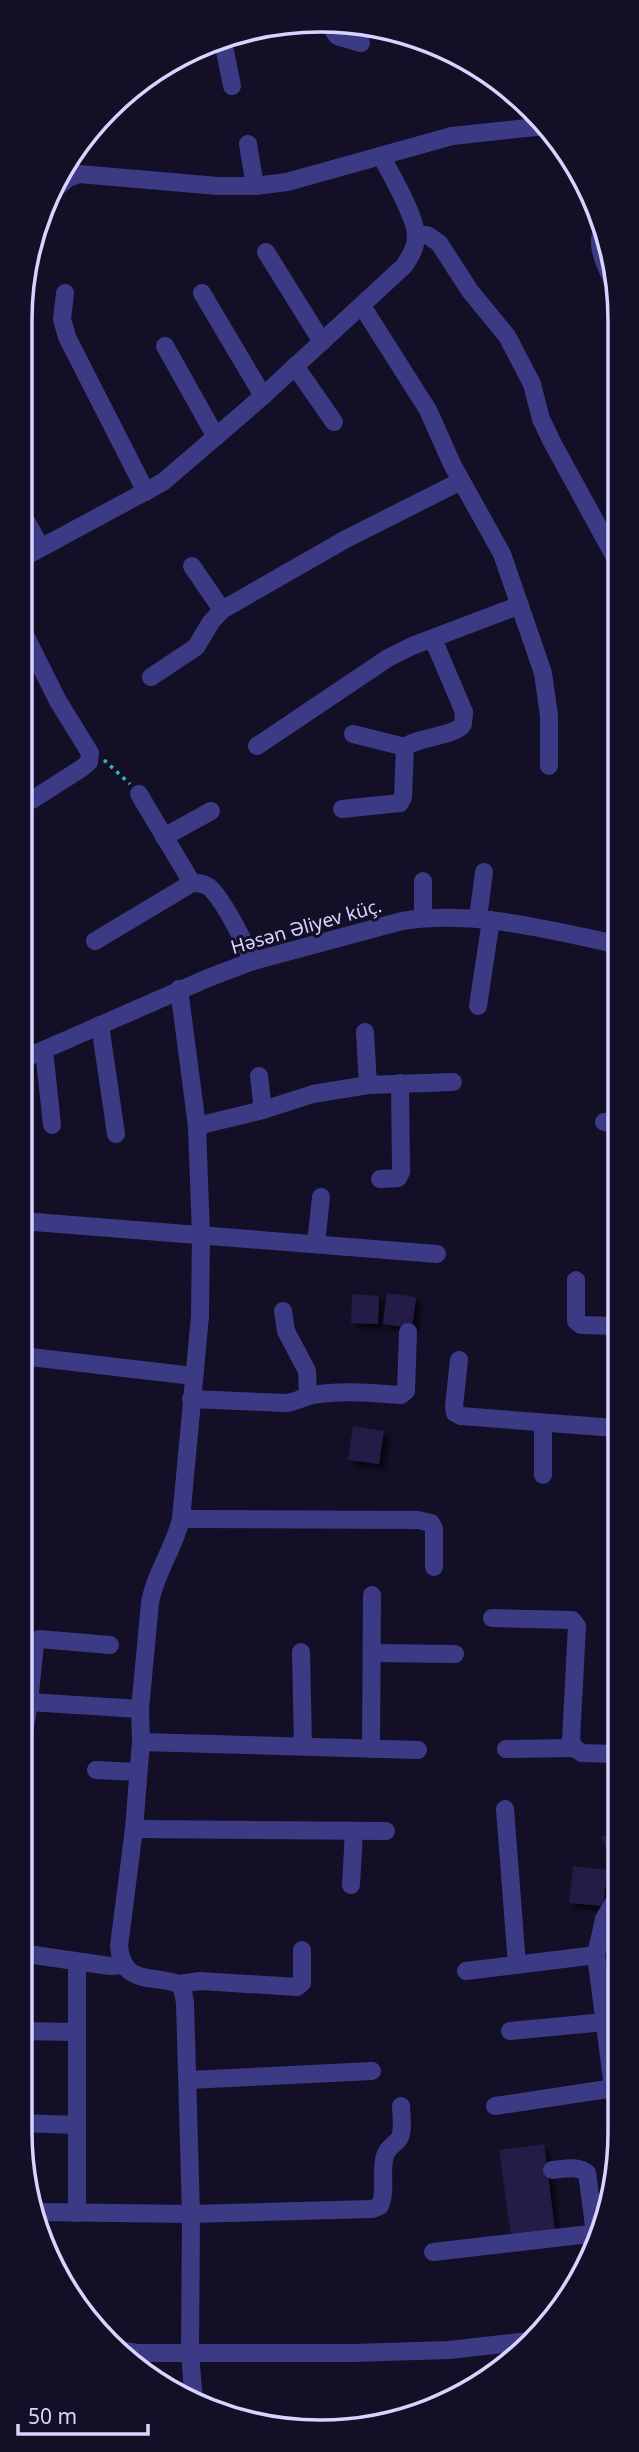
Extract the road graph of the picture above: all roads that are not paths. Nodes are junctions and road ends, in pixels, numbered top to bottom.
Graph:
1 (334, 32) edge
2 (360, 43) dead end
3 (224, 48) edge
4 (232, 86) dead end
5 (533, 126) edge
6 (248, 144) dead end
7 (381, 156) junction
8 (69, 178) edge
9 (255, 186) junction
10 (416, 235) junction
11 (266, 252) dead end
12 (65, 293) dead end
13 (202, 293) dead end
14 (362, 306) junction
15 (322, 342) junction
16 (165, 346) dead end
17 (295, 366) junction
18 (263, 396) junction
19 (334, 422) dead end
20 (216, 438) junction
21 (461, 481) junction
22 (146, 492) junction
23 (32, 532) edge
24 (608, 545) edge
25 (40, 546) junction
26 (32, 552) edge
27 (192, 566) dead end
28 (520, 606) junction
29 (222, 610) junction
30 (433, 639) junction
31 (32, 649) edge
32 (151, 677) dead end
33 (353, 734) dead end
34 (257, 747) dead end
35 (405, 747) junction
36 (549, 766) dead end
37 (139, 794) road end
38 (32, 800) dead end
39 (342, 809) dead end
40 (211, 811) dead end
41 (164, 837) junction
42 (484, 872) dead end
43 (423, 881) dead end
44 (192, 883) junction
45 (423, 918) junction
46 (485, 919) junction
47 (94, 941) dead end
48 (608, 942) edge
49 (253, 961) junction
50 (178, 989) junction
51 (478, 1006) dead end
52 (100, 1025) junction
53 (365, 1032) dead end
54 (44, 1050) junction
55 (32, 1055) edge
56 (259, 1076) dead end
57 (453, 1082) dead end
58 (400, 1083) junction
59 (368, 1085) junction
60 (263, 1110) junction
61 (52, 1125) dead end
62 (197, 1126) junction
63 (116, 1134) dead end
64 (380, 1179) dead end
65 (321, 1197) dead end
66 (32, 1222) edge
67 (201, 1235) junction
68 (316, 1244) junction
69 (437, 1254) dead end
70 (576, 1280) dead end
71 (283, 1311) dead end
72 (608, 1326) edge
73 (408, 1332) dead end
74 (32, 1357) edge
75 (459, 1360) dead end
76 (193, 1376) junction
77 (309, 1396) junction
78 (191, 1399) junction
79 (543, 1423) junction
80 (608, 1428) edge
81 (543, 1475) dead end
82 (181, 1519) junction
83 (434, 1567) dead end
84 (372, 1595) dead end
85 (492, 1618) dead end
86 (110, 1645) dead end
87 (301, 1652) dead end
88 (372, 1653) junction
89 (455, 1654) dead end
90 (32, 1673) edge
91 (32, 1702) edge
92 (140, 1709) junction
93 (141, 1742) junction
94 (303, 1746) junction
95 (574, 1748) junction
96 (371, 1749) junction
97 (506, 1749) dead end
98 (418, 1750) dead end
99 (608, 1754) edge
100 (96, 1770) dead end
101 (138, 1772) junction
102 (505, 1809) dead end
103 (134, 1829) junction
104 (354, 1831) junction
105 (386, 1831) dead end
106 (351, 1885) dead end
107 (608, 1912) edge
108 (302, 1950) dead end
109 (32, 1954) edge
110 (596, 1955) junction
111 (77, 1962) junction
112 (123, 1965) junction
113 (517, 1965) junction
114 (466, 1971) dead end
115 (179, 1984) junction
116 (604, 2022) junction
117 (32, 2031) edge
118 (510, 2031) dead end
119 (76, 2032) junction
120 (608, 2048) edge
121 (372, 2071) dead end
122 (188, 2080) junction
123 (608, 2089) edge
124 (401, 2106) dead end
125 (495, 2106) dead end
126 (32, 2123) edge
127 (76, 2125) junction
128 (552, 2170) dead end
129 (43, 2212) edge
130 (77, 2213) junction
131 (191, 2214) junction
132 (594, 2219) edge
133 (589, 2234) edge
134 (433, 2252) dead end
135 (516, 2342) edge
136 (191, 2352) junction
137 (134, 2353) edge
138 (193, 2392) edge

1 - 2 street
3 - 4 street
5 - 7 street
6 - 9 street
7 - 9 street
7 - 10 street
8 - 9 street
10 - 14 street
10 - 24 street
11 - 15 street
12 - 22 street
13 - 18 street
14 - 15 street
14 - 21 street
15 - 17 street
16 - 20 street
17 - 18 street
17 - 19 street
18 - 20 street
20 - 22 street
21 - 28 street
21 - 29 street
22 - 25 street
23 - 25 street
25 - 26 street
27 - 29 street
28 - 30 street
28 - 36 street
29 - 32 street
30 - 34 street
30 - 35 street
31 - 38 street
33 - 35 street
35 - 39 street
37 - 41 street
40 - 41 street
41 - 44 street
42 - 46 street
43 - 45 street
44 - 47 street
44 - 49 street
45 - 46 street, Həsən Əliyev küç.
45 - 49 street, Həsən Əliyev küç.
46 - 48 street, Həsən Əliyev küç.
46 - 51 street
49 - 50 street, Həsən Əliyev küç.
50 - 52 street, Həsən Əliyev küç.
50 - 62 street
52 - 54 street, Həsən Əliyev küç.
52 - 63 street
53 - 59 street
54 - 55 street, Həsən Əliyev küç.
54 - 61 street
56 - 60 street
57 - 58 street
58 - 59 street
58 - 64 street
59 - 60 street
60 - 62 street
62 - 67 street
65 - 68 street
66 - 67 street
67 - 68 street
67 - 76 street
68 - 69 street
70 - 72 street
71 - 77 street
73 - 77 street
74 - 76 street
75 - 79 street
76 - 78 street
77 - 78 street
78 - 82 street
79 - 80 street
79 - 81 street
82 - 83 street
82 - 92 street
84 - 88 street
85 - 95 street
86 - 90 street
87 - 94 street
88 - 89 street
88 - 96 street
91 - 92 street
92 - 93 street
93 - 94 street
93 - 101 street
94 - 96 street
95 - 97 street
95 - 99 street
96 - 98 street
100 - 101 street
101 - 103 street
102 - 113 street
103 - 104 street
103 - 112 street
104 - 105 street
104 - 106 street
107 - 110 street
108 - 115 street
109 - 111 street
110 - 113 street
110 - 116 street
111 - 112 street
111 - 119 street
112 - 115 street
113 - 114 street
115 - 122 street
116 - 118 street
116 - 120 street
117 - 119 street
119 - 127 street
121 - 122 street
122 - 131 street
123 - 125 street
124 - 131 street
126 - 127 street
127 - 130 street
128 - 132 street
129 - 130 street
130 - 131 street
131 - 136 street
133 - 134 street
135 - 136 street
136 - 137 street
136 - 138 street

